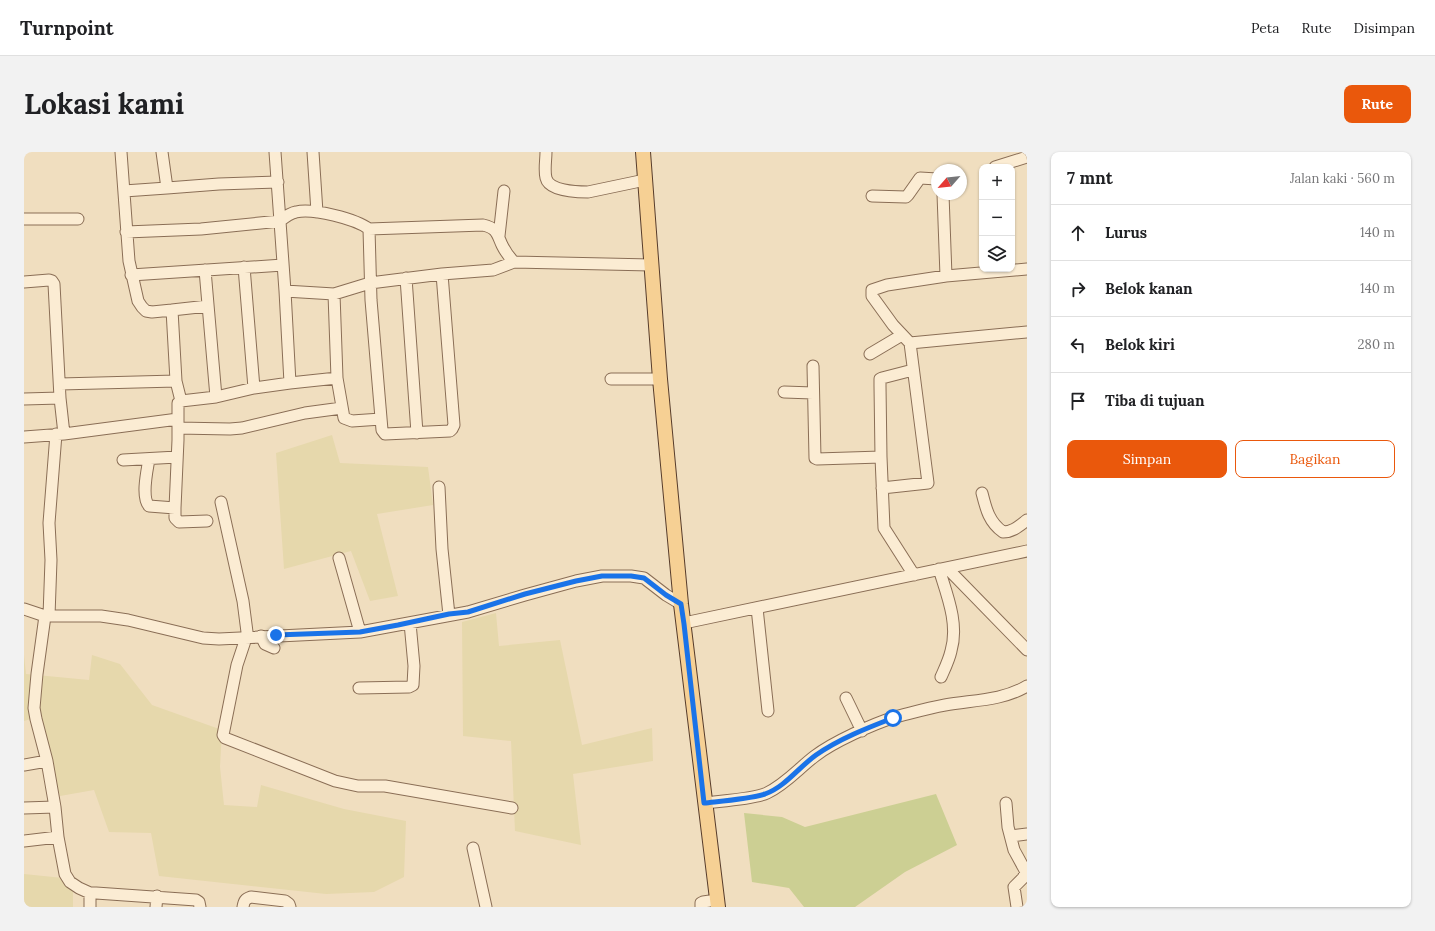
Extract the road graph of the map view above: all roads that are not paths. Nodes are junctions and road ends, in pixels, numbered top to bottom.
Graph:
1 (121, 152) edge
2 (162, 152) edge
3 (275, 152) edge
4 (313, 152) edge
5 (546, 152) edge
6 (643, 152) edge
7 (1027, 157) edge
8 (1005, 164) edge
9 (931, 179) edge
10 (645, 180) junction
11 (278, 182) junction
12 (167, 188) junction
13 (124, 191) junction
14 (504, 191) dead end
15 (872, 196) dead end
16 (943, 200) edge
17 (317, 212) junction
18 (78, 219) dead end
19 (24, 220) edge
20 (280, 221) junction
21 (369, 229) junction
22 (126, 232) junction
23 (499, 236) junction
24 (514, 262) junction
25 (283, 265) junction
26 (651, 265) junction
27 (244, 267) junction
28 (1027, 269) edge
29 (205, 270) junction
30 (1015, 270) edge
31 (985, 272) edge
32 (442, 274) junction
33 (131, 275) junction
34 (946, 276) junction
35 (24, 278) edge
36 (406, 278) junction
37 (24, 282) edge
38 (370, 283) junction
39 (285, 291) junction
40 (334, 294) junction
41 (208, 306) junction
42 (172, 310) junction
43 (1027, 332) edge
44 (902, 335) junction
45 (910, 343) junction
46 (870, 354) dead end
47 (813, 366) dead end
48 (913, 370) junction
49 (337, 378) junction
50 (660, 379) junction
51 (610, 380) dead end
52 (176, 381) junction
53 (290, 383) junction
54 (60, 384) junction
55 (254, 388) junction
56 (784, 392) dead end
57 (813, 393) junction
58 (216, 397) junction
59 (60, 398) junction
60 (24, 399) edge
61 (181, 401) junction
62 (342, 408) junction
63 (381, 418) junction
64 (178, 424) junction
65 (418, 433) junction
66 (60, 434) junction
67 (24, 437) edge
68 (177, 457) junction
69 (881, 457) junction
70 (149, 459) junction
71 (123, 460) dead end
72 (439, 487) dead end
73 (882, 488) junction
74 (982, 493) dead end
75 (221, 502) dead end
76 (175, 508) junction
77 (1027, 520) edge
78 (207, 521) dead end
79 (1027, 551) edge
80 (339, 558) dead end
81 (943, 569) junction
82 (914, 575) junction
83 (757, 608) junction
84 (24, 609) edge
85 (682, 613) junction
86 (449, 614) junction
87 (47, 616) junction
88 (410, 623) junction
89 (360, 632) junction
90 (261, 636) junction
91 (246, 638) junction
92 (274, 648) dead end
93 (1027, 650) edge
94 (941, 677) dead end
95 (1027, 686) edge
96 (359, 688) dead end
97 (846, 698) dead end
98 (768, 711) dead end
99 (862, 730) junction
100 (47, 761) junction
101 (24, 765) edge
102 (704, 803) junction
103 (1006, 803) dead end
104 (55, 807) junction
105 (24, 808) edge
106 (512, 808) dead end
107 (1027, 834) edge
108 (1010, 836) junction
109 (58, 838) junction
110 (24, 841) edge
111 (473, 848) dead end
112 (1026, 871) edge
113 (90, 893) junction
114 (157, 902) edge
115 (717, 903) edge
116 (90, 907) edge
117 (200, 907) edge
118 (244, 907) edge
119 (290, 907) edge
120 (486, 907) edge
121 (701, 907) edge
122 (1017, 907) edge

1 - 13 street
2 - 12 street
3 - 11 street
4 - 17 street
5 - 10 street
6 - 10 main road
7 - 8 street
9 - 15 street
10 - 26 main road
11 - 12 street
11 - 20 street
12 - 13 street
13 - 22 street
14 - 23 street
16 - 34 street
17 - 20 street
17 - 21 street
18 - 19 street
20 - 22 street
20 - 25 street
21 - 23 street
21 - 38 street
22 - 33 street
23 - 24 street
24 - 26 street
24 - 32 street
25 - 27 street
25 - 39 street
26 - 50 main road
27 - 29 street
27 - 55 street
28 - 30 street
29 - 33 street
29 - 41 street
31 - 34 street
32 - 36 street
32 - 65 street
33 - 42 street
34 - 44 street
35 - 37 street
36 - 38 street
36 - 65 street
37 - 54 street
38 - 40 street
38 - 63 street
39 - 40 street
39 - 53 street
40 - 49 street
41 - 42 street
41 - 58 street
42 - 52 street
43 - 45 street
44 - 45 street
44 - 46 street
45 - 48 street
47 - 57 street
48 - 69 street
48 - 73 street
49 - 53 street
49 - 62 street
50 - 51 street
50 - 85 main road
52 - 54 street
52 - 61 street
53 - 55 street
54 - 59 street
55 - 58 street
56 - 57 street
57 - 69 street
58 - 61 street
59 - 60 street
59 - 66 street
61 - 64 street
62 - 63 street
62 - 64 street
63 - 65 street
64 - 66 street
64 - 68 street
66 - 67 street
66 - 87 street
68 - 70 street
68 - 76 street
69 - 73 street
70 - 71 street
70 - 76 street
72 - 86 street
73 - 82 street
74 - 77 street
75 - 91 street
76 - 78 street
79 - 81 street
80 - 89 street
81 - 82 street
81 - 93 street
81 - 94 street
82 - 83 street
83 - 85 street
83 - 98 street
84 - 87 street
85 - 86 street
85 - 102 main road
86 - 88 street
87 - 91 street
87 - 100 street
88 - 89 street
88 - 96 street
89 - 90 street
90 - 91 street
90 - 92 street
91 - 106 street
95 - 99 street
97 - 99 street
99 - 102 street
100 - 101 street
100 - 104 street
102 - 115 main road
103 - 108 street
104 - 105 street
104 - 109 street
107 - 108 street
108 - 112 street
109 - 110 street
109 - 113 street
111 - 120 street
112 - 122 street
113 - 114 street
113 - 116 street
114 - 117 street
115 - 121 street
118 - 119 street

